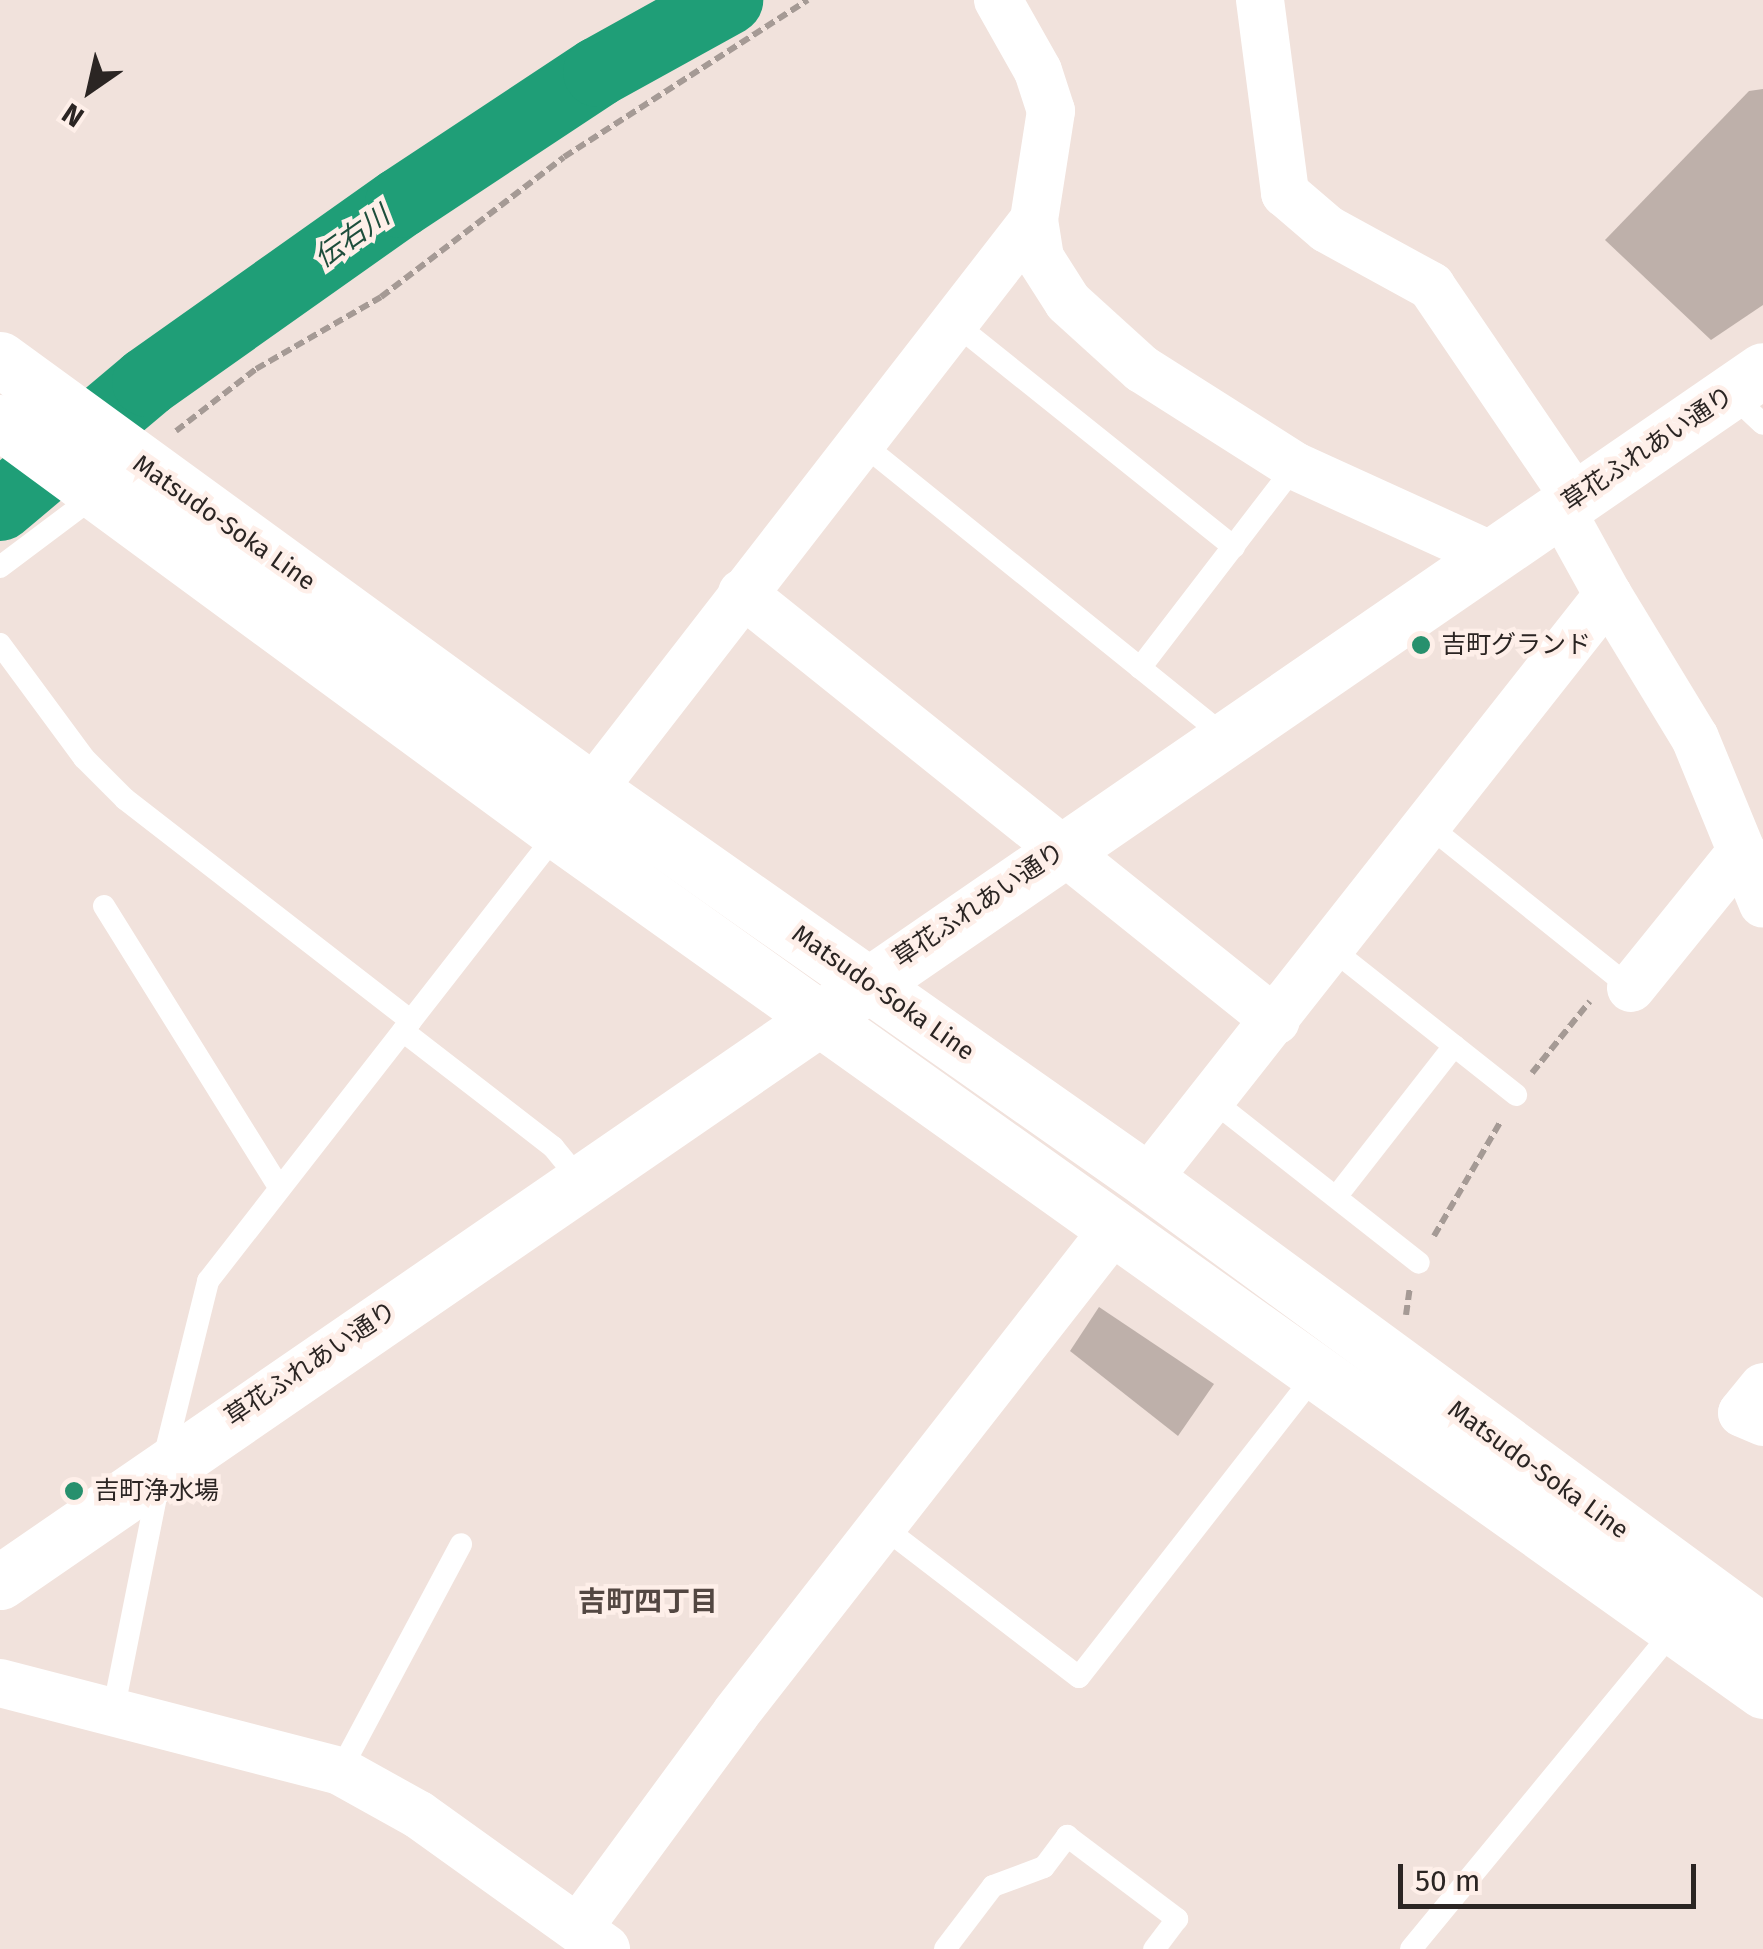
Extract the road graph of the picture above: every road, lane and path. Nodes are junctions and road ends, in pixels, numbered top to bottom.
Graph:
1 (808, 0) edge
2 (998, 0) edge
3 (1260, 0) edge
4 (1034, 220) junction
5 (954, 322) junction
6 (0, 359) edge
7 (1752, 395) edge
8 (14, 421) edge
9 (858, 441) junction
10 (134, 466) junction
11 (1295, 466) junction
12 (1568, 503) junction
13 (1234, 546) junction
14 (1490, 555) junction
15 (0, 567) edge
16 (742, 593) junction
17 (1608, 596) junction
18 (1, 646) edge
19 (1140, 668) junction
20 (1226, 738) junction
21 (592, 790) junction
22 (1430, 827) junction
23 (558, 832) junction
24 (1060, 849) junction
25 (1742, 850) junction
26 (1763, 904) edge
27 (104, 906) dead end
28 (1332, 949) junction
29 (1622, 980) junction
30 (866, 982) junction
31 (820, 1017) junction
32 (1276, 1021) junction
33 (407, 1026) junction
34 (1454, 1046) junction
35 (1516, 1095) junction
36 (1212, 1100) junction
37 (580, 1180) junction
38 (1148, 1180) junction
39 (278, 1185) junction
40 (1336, 1197) junction
41 (1114, 1229) junction
42 (1419, 1262) junction
43 (1404, 1332) dead end
44 (1317, 1372) junction
45 (1763, 1387) edge
46 (1763, 1422) edge
47 (162, 1466) junction
48 (882, 1526) junction
49 (461, 1544) dead end
50 (0, 1582) edge
51 (1757, 1615) edge
52 (1676, 1628) junction
53 (0, 1683) edge
54 (1763, 1691) edge
55 (113, 1712) junction
56 (340, 1770) junction
57 (581, 1940) edge
58 (945, 1949) edge
59 (1154, 1949) edge
60 (1412, 1949) edge

1 - 10 path
2 - 4 street
3 - 12 street
4 - 5 street
4 - 11 street
5 - 9 street
5 - 13 lane
6 - 8 main road, Matsudo-Soka Line
7 - 12 main road, 草花ふれあい通り
8 - 10 main road, Matsudo-Soka Line
9 - 16 street
9 - 19 lane
10 - 15 lane
10 - 21 main road, Matsudo-Soka Line
10 - 23 main road, Matsudo-Soka Line
11 - 13 lane
11 - 14 street
12 - 14 main road, 草花ふれあい通り
12 - 17 street
13 - 19 lane
14 - 20 main road, 草花ふれあい通り
16 - 21 street
16 - 24 street
17 - 22 street
17 - 25 street
18 - 33 lane
19 - 20 lane
20 - 24 main road, 草花ふれあい通り
21 - 30 main road, Matsudo-Soka Line
22 - 28 street
22 - 29 lane
23 - 31 main road, Matsudo-Soka Line
23 - 33 lane
24 - 30 main road, 草花ふれあい通り
24 - 32 street
25 - 26 street
25 - 29 street
27 - 39 lane
28 - 32 street
28 - 34 lane
29 - 35 path
30 - 31 main road, 草花ふれあい通り
30 - 38 main road, Matsudo-Soka Line
31 - 37 main road, 草花ふれあい通り
31 - 41 main road, Matsudo-Soka Line
32 - 36 street
33 - 37 lane
33 - 39 lane
34 - 35 lane
34 - 40 lane
35 - 42 path
36 - 38 street
36 - 40 lane
37 - 47 main road, 草花ふれあい通り
38 - 51 main road, Matsudo-Soka Line
39 - 47 lane
40 - 42 lane
41 - 44 main road, Matsudo-Soka Line
41 - 48 street
42 - 43 path
44 - 48 lane
44 - 52 main road, Matsudo-Soka Line
45 - 46 street
47 - 50 main road, 草花ふれあい通り
47 - 55 lane
48 - 57 street
49 - 56 lane
52 - 54 main road, Matsudo-Soka Line
52 - 60 lane
53 - 55 street
55 - 56 street
56 - 57 street
58 - 59 lane

